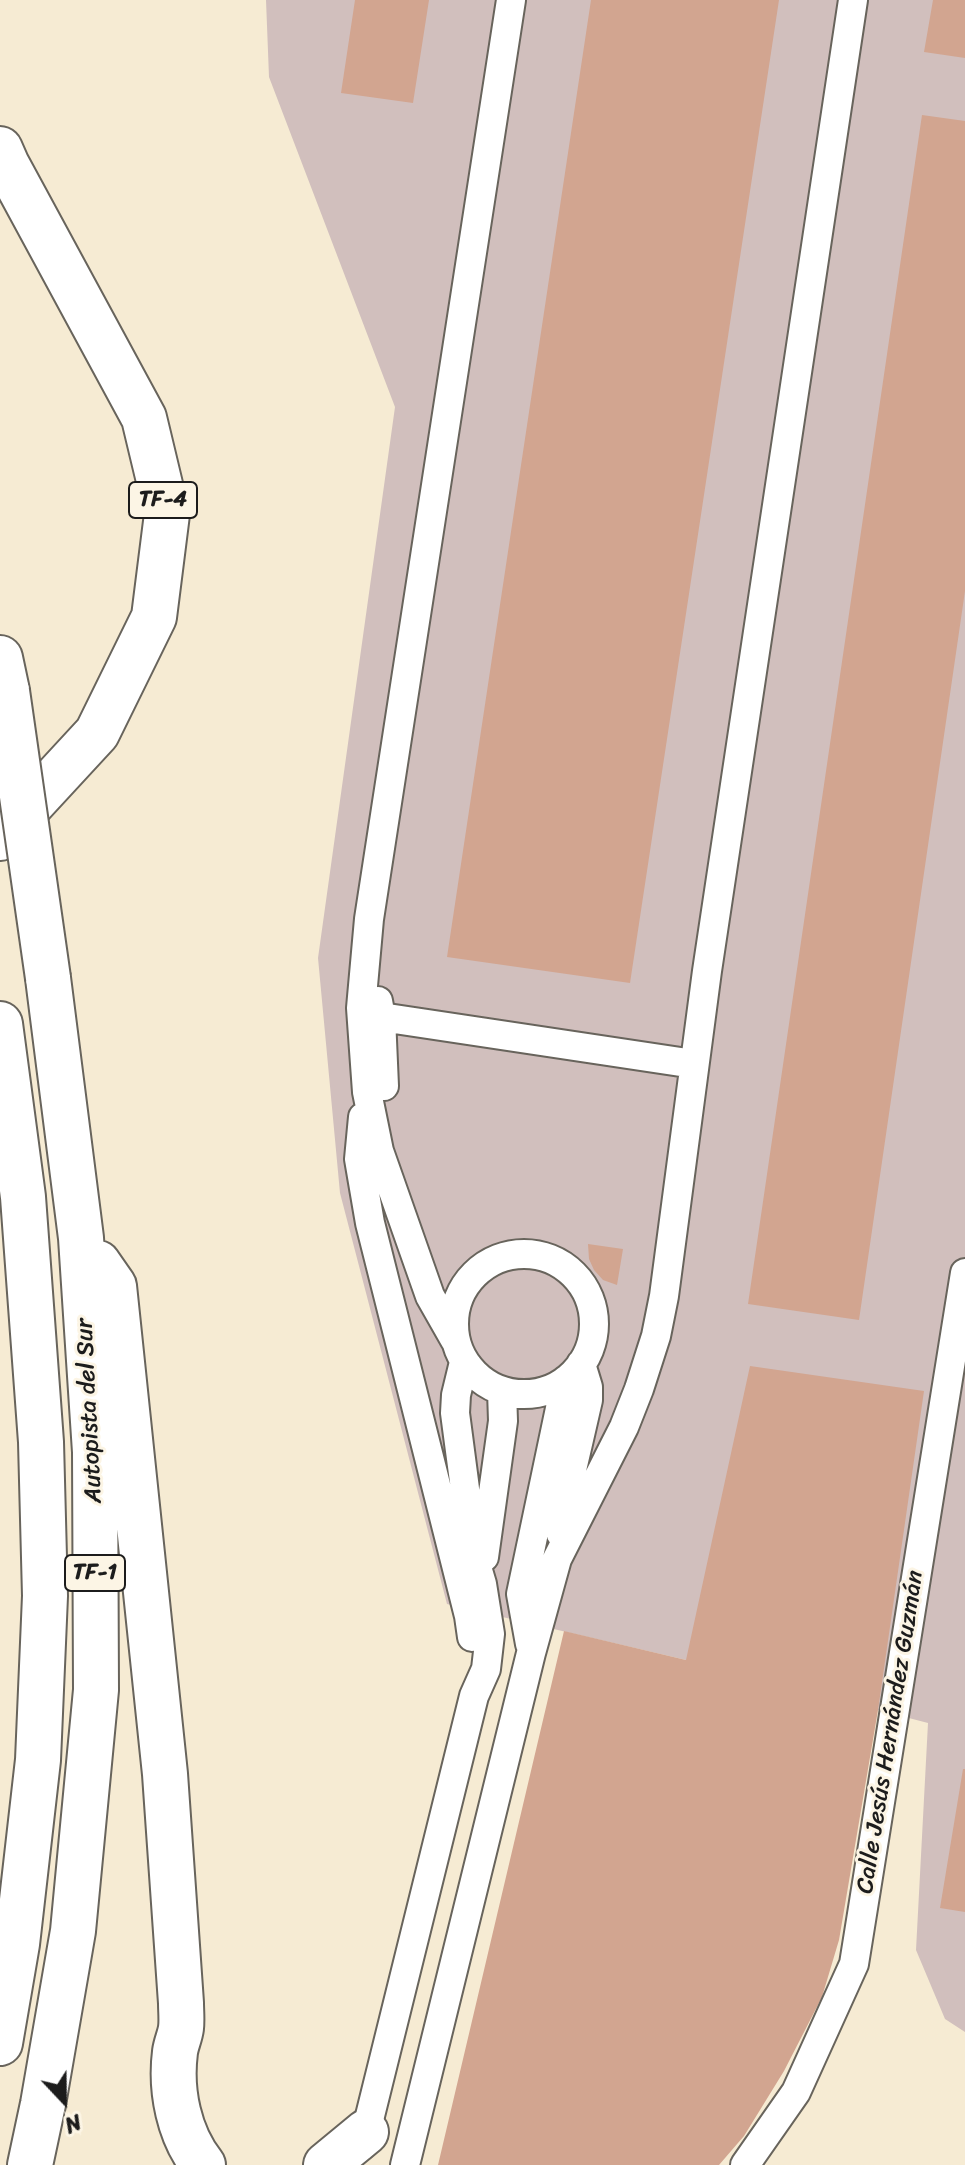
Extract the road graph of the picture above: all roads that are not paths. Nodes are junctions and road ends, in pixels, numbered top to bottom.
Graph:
1 (511, 0) edge
2 (853, 0) edge
3 (0, 149) edge
4 (4, 674) edge
5 (0, 838) edge
6 (367, 941) junction
7 (381, 1017) junction
8 (0, 1024) edge
9 (694, 1064) junction
10 (376, 1089) junction
11 (81, 1238) junction
12 (965, 1273) edge
13 (459, 1351) junction
14 (574, 1372) junction
15 (502, 1391) junction
16 (557, 1559) junction
17 (482, 1584) junction
18 (531, 1653) junction
19 (474, 1696) junction
20 (181, 2029) junction
21 (0, 2043) edge
22 (359, 2149) edge
23 (30, 2165) edge
24 (203, 2165) edge
25 (228, 2165) edge
26 (326, 2165) edge
27 (405, 2165) edge
28 (745, 2165) edge

1 - 6 street
2 - 9 street
3 - 5 highway, TF-4
4 - 11 highway, Autopista del Sur / TF-1, bridge
6 - 7 street
6 - 10 street
7 - 9 street
7 - 10 street
8 - 21 highway, TF-1
9 - 16 street
10 - 13 street
10 - 19 street
11 - 20 highway
11 - 23 highway, Autopista del Sur / TF-1
12 - 28 street, Calle Jesús Hernández Guzmán
13 - 14 street
13 - 15 street
13 - 17 street
14 - 15 street
14 - 16 street
14 - 18 street
15 - 17 street
16 - 18 street
17 - 19 street
18 - 27 street
19 - 22 street
20 - 24 highway
20 - 25 highway
22 - 26 highway

